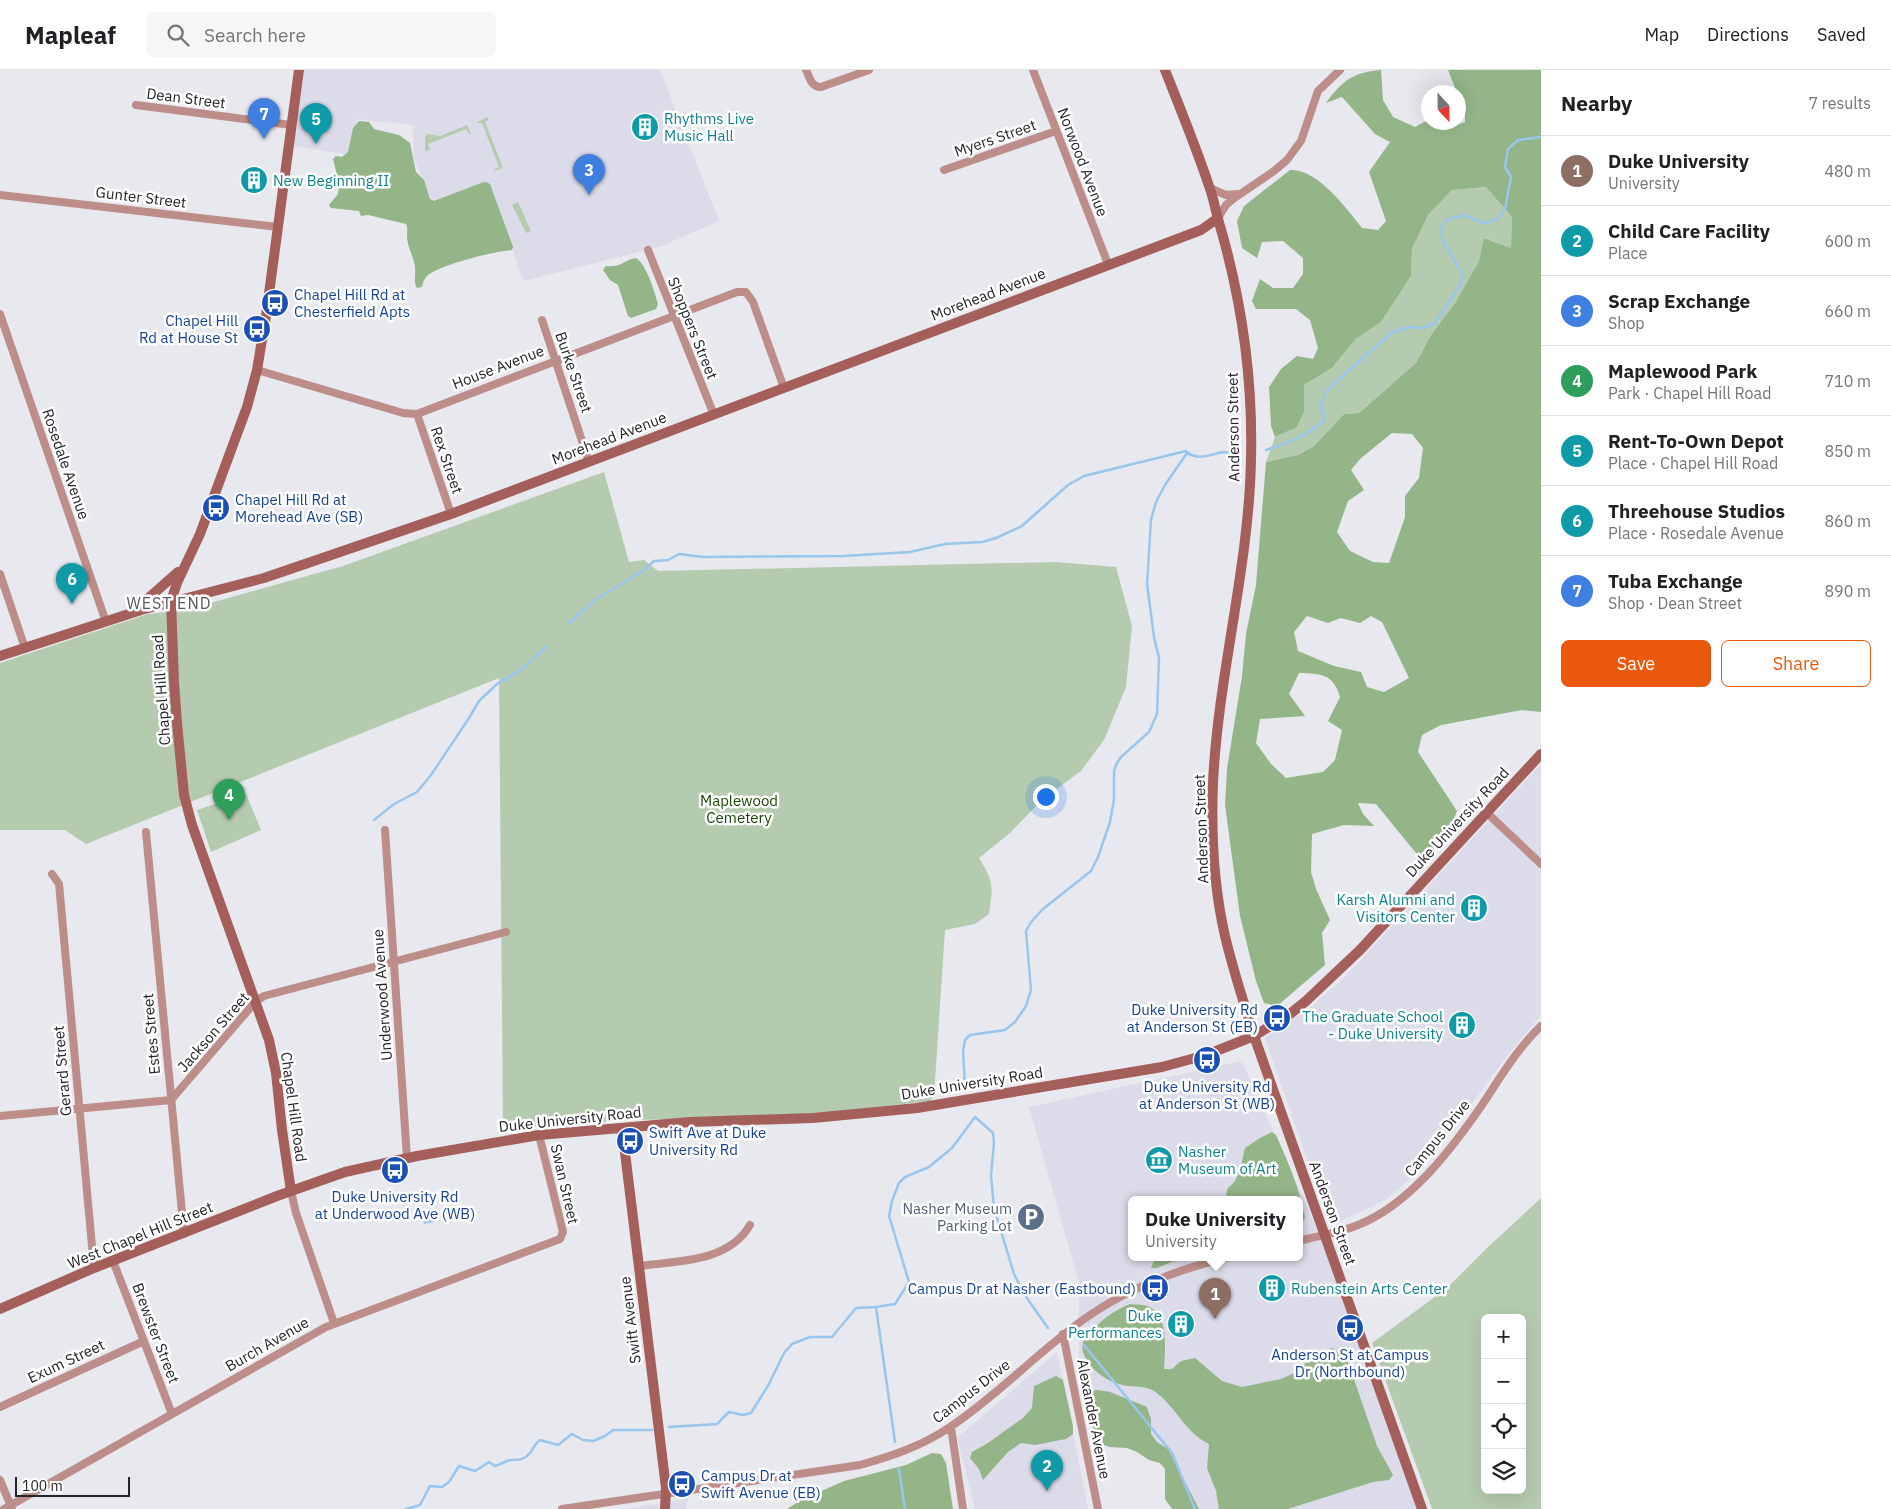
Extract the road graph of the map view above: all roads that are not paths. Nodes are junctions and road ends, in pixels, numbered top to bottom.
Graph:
1 (299, 70) edge
2 (806, 70) edge
3 (869, 70) edge
4 (1033, 70) edge
5 (1164, 70) edge
6 (1340, 70) edge
7 (136, 105) dead end
8 (291, 125) junction
9 (1056, 131) junction
10 (944, 170) dead end
11 (1210, 188) junction
12 (1240, 194) junction
13 (0, 195) edge
14 (1218, 218) junction
15 (278, 227) junction
16 (648, 250) dead end
17 (1108, 264) junction
18 (674, 316) junction
19 (1, 319) edge
20 (542, 320) dead end
21 (555, 360) junction
22 (257, 370) junction
23 (784, 388) junction
24 (417, 414) junction
25 (714, 415) junction
26 (589, 462) junction
27 (451, 514) junction
28 (187, 562) junction
29 (0, 574) edge
30 (171, 601) junction
31 (141, 610) junction
32 (106, 622) junction
33 (25, 648) junction
34 (0, 656) edge
35 (1541, 754) edge
36 (1486, 812) junction
37 (385, 830) dead end
38 (146, 832) dead end
39 (1541, 864) edge
40 (52, 874) dead end
41 (506, 932) dead end
42 (393, 961) junction
43 (256, 1001) junction
44 (1541, 1026) edge
45 (1254, 1036) junction
46 (171, 1100) junction
47 (79, 1109) junction
48 (0, 1116) edge
49 (622, 1128) junction
50 (539, 1135) junction
51 (407, 1158) junction
52 (291, 1191) junction
53 (750, 1225) dead end
54 (184, 1234) junction
55 (1325, 1235) junction
56 (560, 1239) joint
57 (1303, 1240) edge
58 (113, 1261) junction
59 (1214, 1261) edge
60 (638, 1266) junction
61 (94, 1268) junction
62 (0, 1308) edge
63 (334, 1323) junction
64 (1063, 1334) junction
65 (144, 1340) junction
66 (0, 1407) edge
67 (172, 1414) junction
68 (951, 1427) junction
69 (0, 1480) edge
70 (667, 1493) junction
71 (9, 1508) edge
72 (562, 1509) edge
73 (665, 1509) edge
74 (963, 1509) edge
75 (1098, 1509) edge
76 (1422, 1509) edge

1 - 8 street, Chapel Hill Road
2 - 3 street
4 - 9 street, Norwood Avenue
5 - 11 street, Anderson Street
6 - 12 street
7 - 8 street, Dean Street
8 - 15 street, Chapel Hill Road
9 - 10 street, Myers Street
9 - 17 street, Norwood Avenue
11 - 12 street
11 - 14 street, Anderson Street
12 - 14 street
13 - 15 street, Gunter Street
14 - 17 street, Morehead Avenue
14 - 45 street, Anderson Street
15 - 22 street, Chapel Hill Road
16 - 18 street, Shoppers Street
17 - 23 street, Morehead Avenue
18 - 21 street, House Avenue
18 - 23 street, House Avenue
18 - 25 street, Shoppers Street
19 - 32 street, Rosedale Avenue
20 - 21 street, Burke Street
21 - 24 street, House Avenue
21 - 26 street, Burke Street
22 - 24 street, House Avenue
22 - 28 street, Chapel Hill Road
23 - 25 street, Morehead Avenue
24 - 27 street, Rex Street
25 - 26 street, Morehead Avenue
26 - 27 street, Morehead Avenue
27 - 30 street, Morehead Avenue
28 - 30 street, Chapel Hill Road
28 - 31 street
29 - 33 street
30 - 31 street, Morehead Avenue
30 - 43 street, Chapel Hill Road
31 - 32 street, Morehead Avenue
32 - 33 street, Morehead Avenue
33 - 34 street, Morehead Avenue
35 - 36 street, Duke University Road
36 - 39 street
36 - 45 street, Duke University Road
37 - 42 street, Underwood Avenue
38 - 46 street, Estes Street
40 - 47 street, Gerard Street
41 - 42 street, Jackson Street
42 - 43 street, Jackson Street
42 - 51 street, Underwood Avenue
43 - 46 street, Jackson Street
43 - 52 street, Chapel Hill Road
44 - 55 street, Campus Drive
45 - 49 street, Duke University Road
45 - 55 street, Anderson Street
46 - 47 street
46 - 54 street, Estes Street
47 - 48 street
47 - 61 street, Gerard Street
49 - 50 street, Duke University Road
49 - 60 street, Swift Avenue
50 - 51 street, Duke University Road
50 - 56 street, Swan Street
51 - 52 street, Duke University Road
52 - 54 street, West Chapel Hill Street
52 - 63 street
53 - 60 street
54 - 58 street, West Chapel Hill Street
55 - 57 street, Campus Drive
55 - 76 street, Anderson Street
56 - 63 street, Burch Avenue
58 - 61 street, West Chapel Hill Street
58 - 65 street, Brewster Street
59 - 64 street, Campus Drive
60 - 70 street, Swift Avenue
61 - 62 street, West Chapel Hill Street
63 - 67 street, Burch Avenue
64 - 68 street, Campus Drive
64 - 75 street, Alexander Avenue
65 - 66 street, Exum Street
65 - 67 street, Brewster Street
67 - 71 street, Burch Avenue
68 - 70 street, Campus Drive
68 - 74 street
69 - 71 street
70 - 72 street, Campus Drive
70 - 73 street, Swift Avenue

